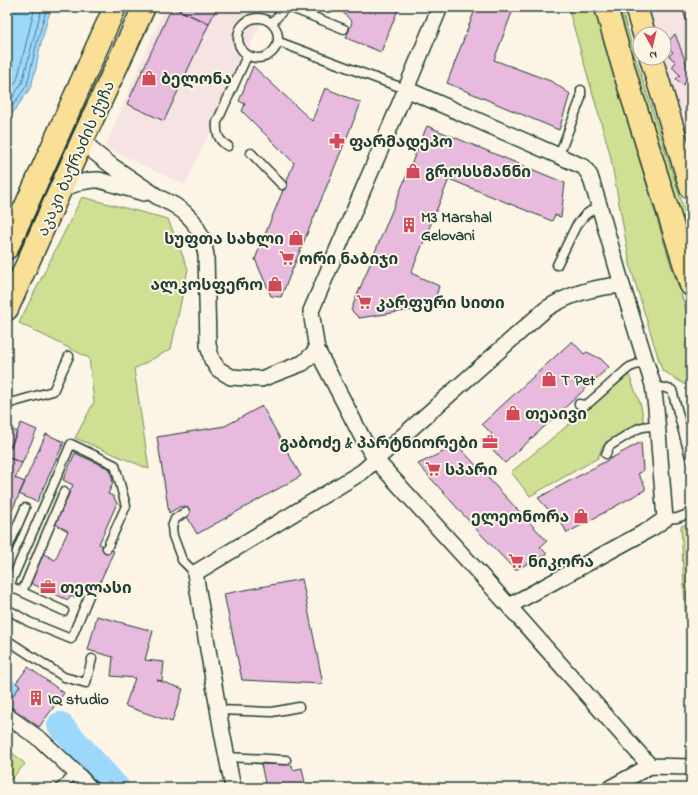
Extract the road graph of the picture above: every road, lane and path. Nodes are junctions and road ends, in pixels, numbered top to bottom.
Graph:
1 (115, 7) edge
2 (144, 7) edge
3 (286, 7) edge
4 (290, 7) edge
5 (440, 7) edge
6 (606, 7) edge
7 (636, 7) edge
8 (272, 23) junction
9 (642, 26) edge
10 (344, 29) dead end
11 (279, 42) junction
12 (247, 56) junction
13 (654, 66) edge
14 (406, 89) junction
15 (581, 90) dead end
16 (83, 138) junction
17 (228, 146) dead end
18 (251, 153) dead end
19 (559, 155) junction
20 (282, 185) dead end
21 (691, 188) edge
22 (60, 190) junction
23 (158, 197) junction
24 (599, 205) junction
25 (7, 248) edge
26 (557, 265) dead end
27 (622, 285) junction
28 (691, 285) edge
29 (7, 309) edge
30 (317, 350) junction
31 (69, 356) dead end
32 (646, 361) junction
33 (653, 385) junction
34 (7, 404) edge
35 (578, 404) dead end
36 (657, 425) junction
37 (606, 454) dead end
38 (376, 460) junction
39 (691, 461) edge
40 (64, 492) dead end
41 (25, 508) dead end
42 (185, 512) dead end
43 (691, 513) edge
44 (665, 518) junction
45 (107, 548) dead end
46 (7, 550) edge
47 (195, 573) junction
48 (8, 588) edge
49 (91, 591) dead end
50 (22, 592) junction
51 (508, 606) junction
52 (7, 609) edge
53 (64, 611) dead end
54 (7, 640) edge
55 (92, 659) dead end
56 (299, 707) dead end
57 (218, 710) junction
58 (7, 716) edge
59 (227, 757) junction
60 (286, 760) dead end
61 (650, 766) junction
62 (691, 767) edge
63 (76, 773) junction
64 (60, 788) edge
65 (90, 788) edge
66 (233, 788) edge
67 (610, 788) edge

1 - 25 main road, აკაკი ბაქრაძის ქუჩა
2 - 16 main road, აკაკი ბაქრაძის ქუჩა
3 - 8 lane
4 - 10 lane
5 - 14 street
6 - 28 main road
7 - 9 main road
8 - 11 lane
8 - 12 lane
11 - 12 lane
11 - 14 lane
12 - 17 lane
13 - 21 main road
14 - 19 street
14 - 30 street
15 - 19 lane
16 - 22 main road, აკაკი ბაქრაძის ქუჩა
16 - 23 street
18 - 20 lane
19 - 24 street
22 - 23 street
22 - 29 main road, აკაკი ბაქრაძის ქუჩა
23 - 30 street
24 - 26 lane
24 - 27 street
27 - 32 street
27 - 38 street
30 - 38 street
31 - 34 lane
32 - 33 street
32 - 35 lane
33 - 36 street
33 - 39 lane
36 - 37 lane
36 - 44 street
38 - 47 street
38 - 51 street
40 - 50 lane
41 - 46 lane
42 - 47 lane
43 - 44 lane
44 - 51 street
45 - 48 lane
47 - 57 street
48 - 50 lane
49 - 52 lane
50 - 53 lane
51 - 61 street
54 - 55 lane
56 - 57 lane
57 - 59 street
58 - 63 street
59 - 60 lane
59 - 66 street
61 - 62 street
61 - 67 street
63 - 64 lane
63 - 65 street

